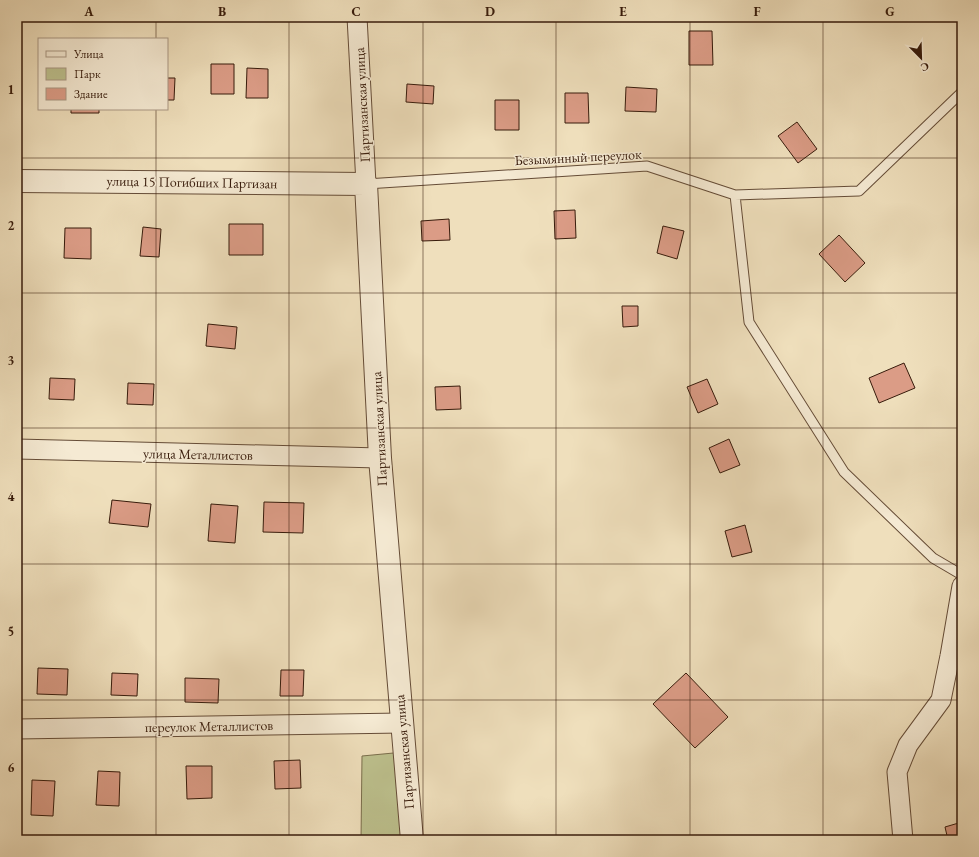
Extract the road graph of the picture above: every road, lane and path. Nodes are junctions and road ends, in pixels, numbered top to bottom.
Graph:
1 (357, 17) edge
2 (962, 92) edge
3 (17, 181) edge
4 (366, 184) junction
5 (735, 195) junction
6 (17, 449) edge
7 (380, 458) junction
8 (962, 575) edge
9 (962, 586) edge
10 (402, 723) junction
11 (17, 729) edge
12 (412, 840) edge
13 (903, 840) edge

1 - 4 street, Партизанская улица
2 - 5 lane, Безымянный переулок
3 - 4 street, улица 15 Погибших Партизан
4 - 5 lane, Безымянный переулок
4 - 7 street, Партизанская улица
5 - 8 lane
6 - 7 street, улица Металлистов
7 - 10 street, Партизанская улица
9 - 13 street
10 - 11 street, переулок Металлистов
10 - 12 street, Партизанская улица

